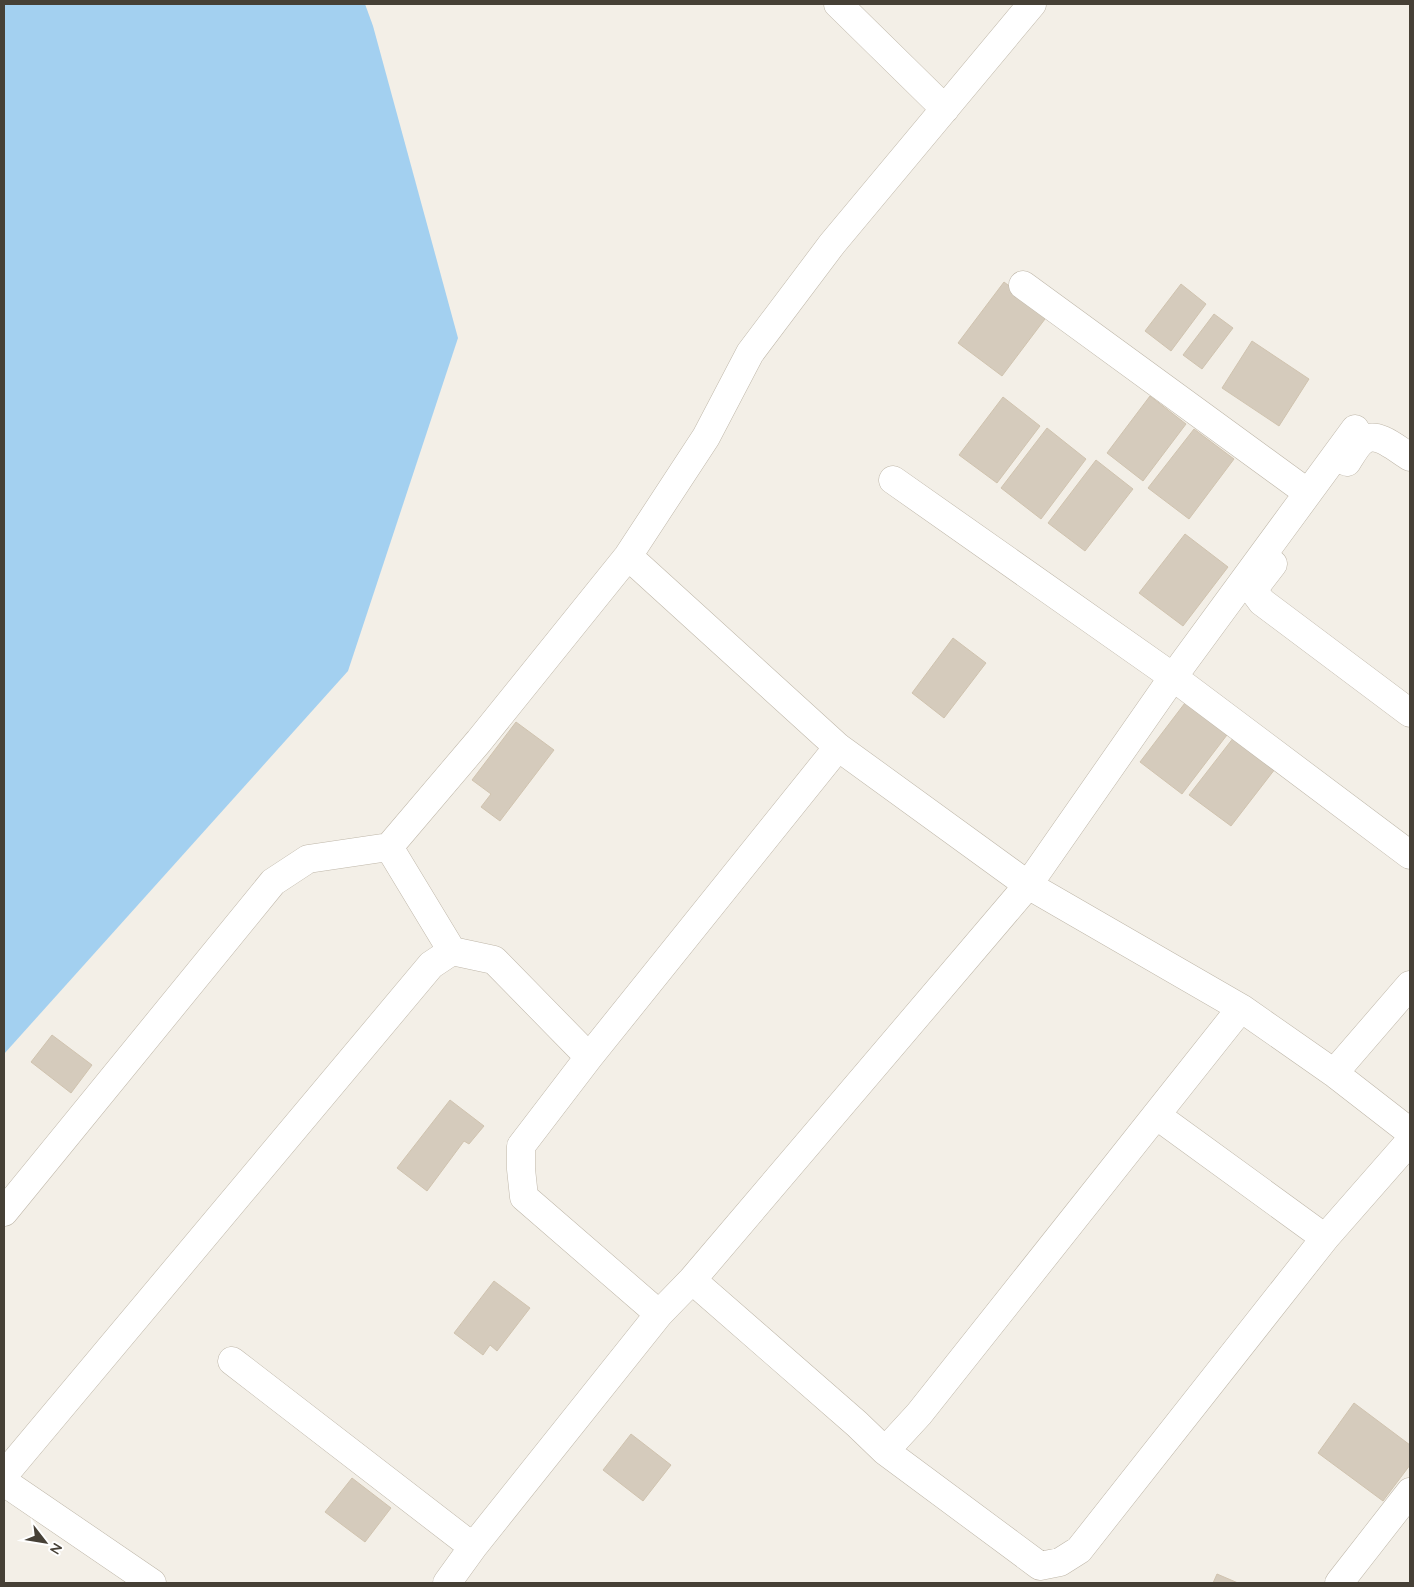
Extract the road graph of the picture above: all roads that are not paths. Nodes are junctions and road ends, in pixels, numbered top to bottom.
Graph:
1 (838, 4) edge
2 (1032, 4) edge
3 (944, 109) junction
4 (1024, 285) dead end
5 (1355, 429) dead end
6 (1410, 457) edge
7 (893, 480) dead end
8 (1308, 493) junction
9 (628, 556) junction
10 (1173, 677) junction
11 (1410, 713) edge
12 (838, 747) junction
13 (389, 847) junction
14 (1410, 855) edge
15 (1028, 886) junction
16 (452, 951) junction
17 (1410, 985) edge
18 (1241, 1008) junction
19 (589, 1057) junction
20 (1334, 1073) junction
21 (1156, 1115) junction
22 (1410, 1132) edge
23 (1410, 1141) edge
24 (4, 1212) edge
25 (1324, 1238) junction
26 (692, 1280) junction
27 (659, 1314) junction
28 (232, 1361) dead end
29 (885, 1451) junction
30 (4, 1474) edge
31 (4, 1482) edge
32 (1410, 1492) edge
33 (473, 1547) junction
34 (152, 1583) edge
35 (447, 1583) edge
36 (1338, 1583) edge

1 - 3 street
2 - 3 street
3 - 9 street
4 - 8 street
5 - 8 street
6 - 11 street
7 - 10 street
8 - 10 street
9 - 12 street
9 - 13 street
10 - 14 street
10 - 15 street
12 - 15 street
12 - 19 street
13 - 16 street
13 - 24 street
15 - 18 street
15 - 26 street
16 - 19 street
16 - 30 street
17 - 20 street
18 - 20 street
18 - 21 street
19 - 27 street
20 - 22 street
21 - 25 street
21 - 29 street
23 - 25 street
25 - 29 street
26 - 27 street
26 - 29 street
27 - 33 street
28 - 33 street
31 - 34 street
32 - 36 street
33 - 35 street

